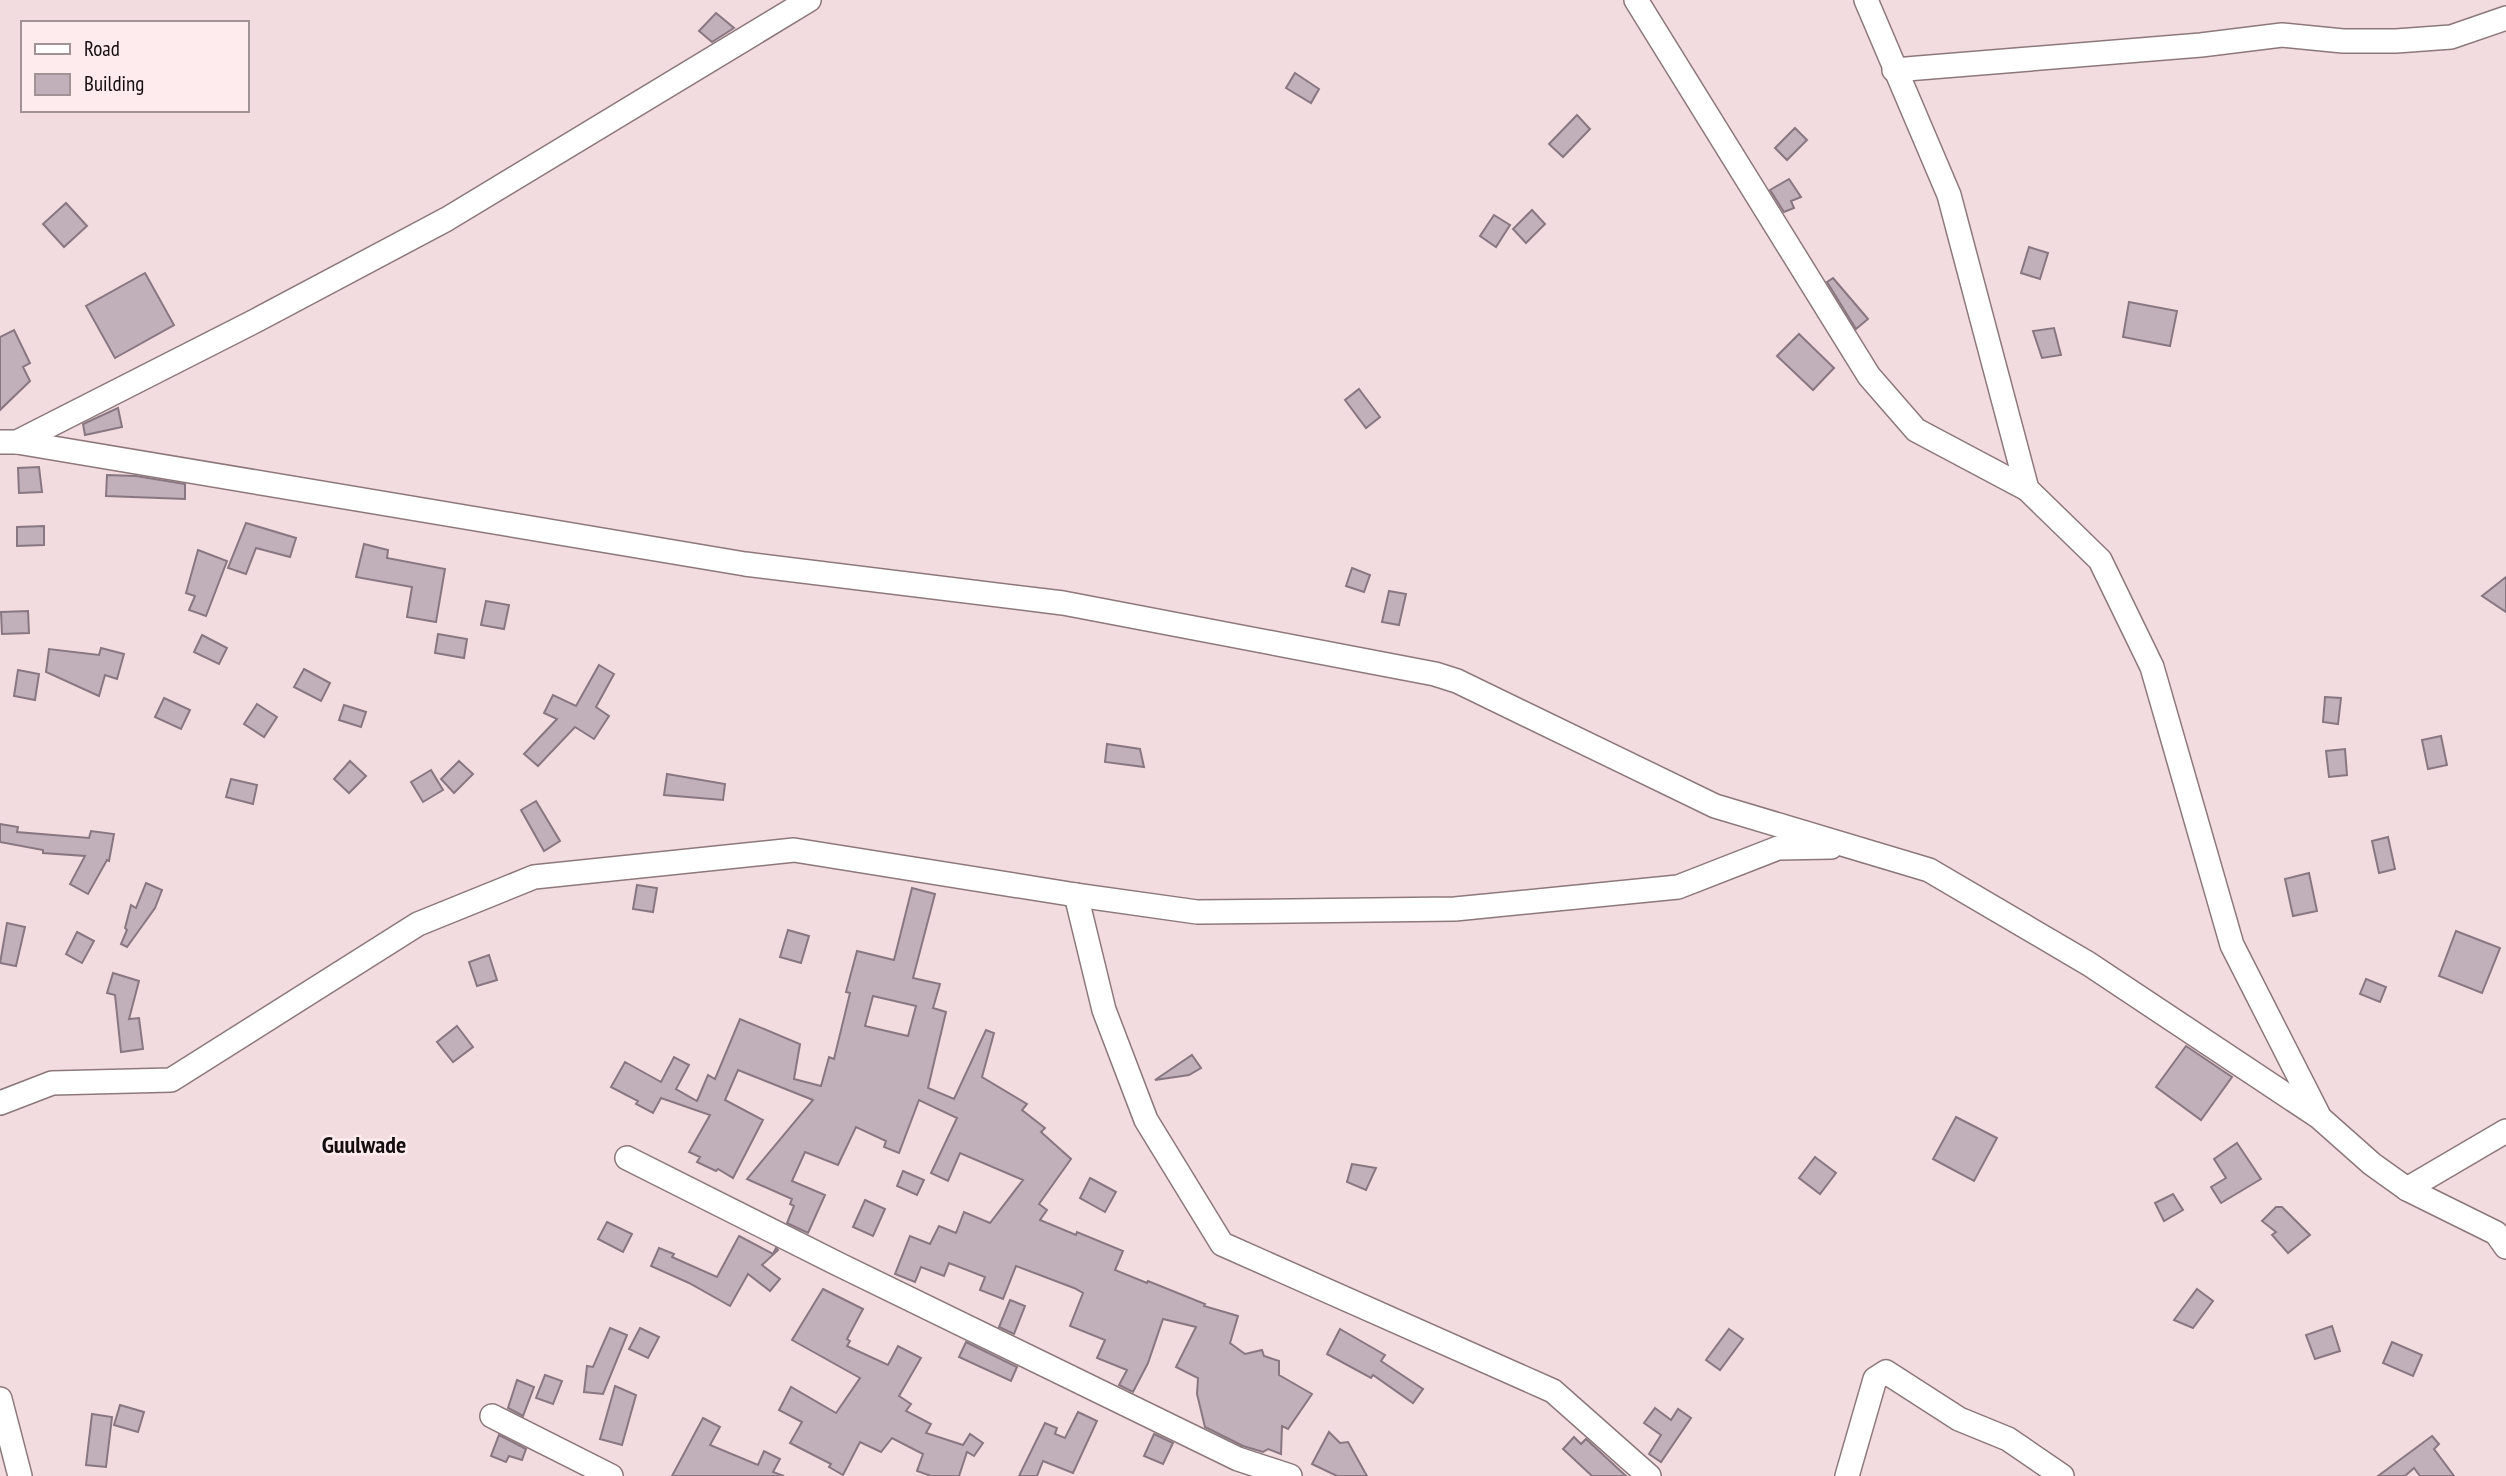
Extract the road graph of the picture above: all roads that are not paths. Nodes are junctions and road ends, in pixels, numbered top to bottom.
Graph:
1 (809, 0) edge
2 (1636, 0) edge
3 (1866, 0) edge
4 (2506, 18) edge
5 (1894, 70) junction
6 (8, 442) edge
7 (2027, 489) junction
8 (1852, 847) junction
9 (1076, 895) junction
10 (0, 1103) edge
11 (2319, 1117) junction
12 (2506, 1131) edge
13 (627, 1158) dead end
14 (2407, 1189) junction
15 (2502, 1238) edge
16 (0, 1399) edge
17 (492, 1416) dead end
18 (20, 1476) edge
19 (611, 1476) edge
20 (1290, 1476) edge
21 (1649, 1476) edge
22 (1847, 1476) edge
23 (2062, 1476) edge

1 - 6 street
2 - 7 street
3 - 5 street
4 - 5 street
5 - 7 street
6 - 8 street
7 - 11 street
8 - 9 street
8 - 11 street
9 - 10 street
9 - 21 street
11 - 14 street
12 - 14 street
13 - 20 street
14 - 15 street
16 - 18 street
17 - 19 street
22 - 23 street

